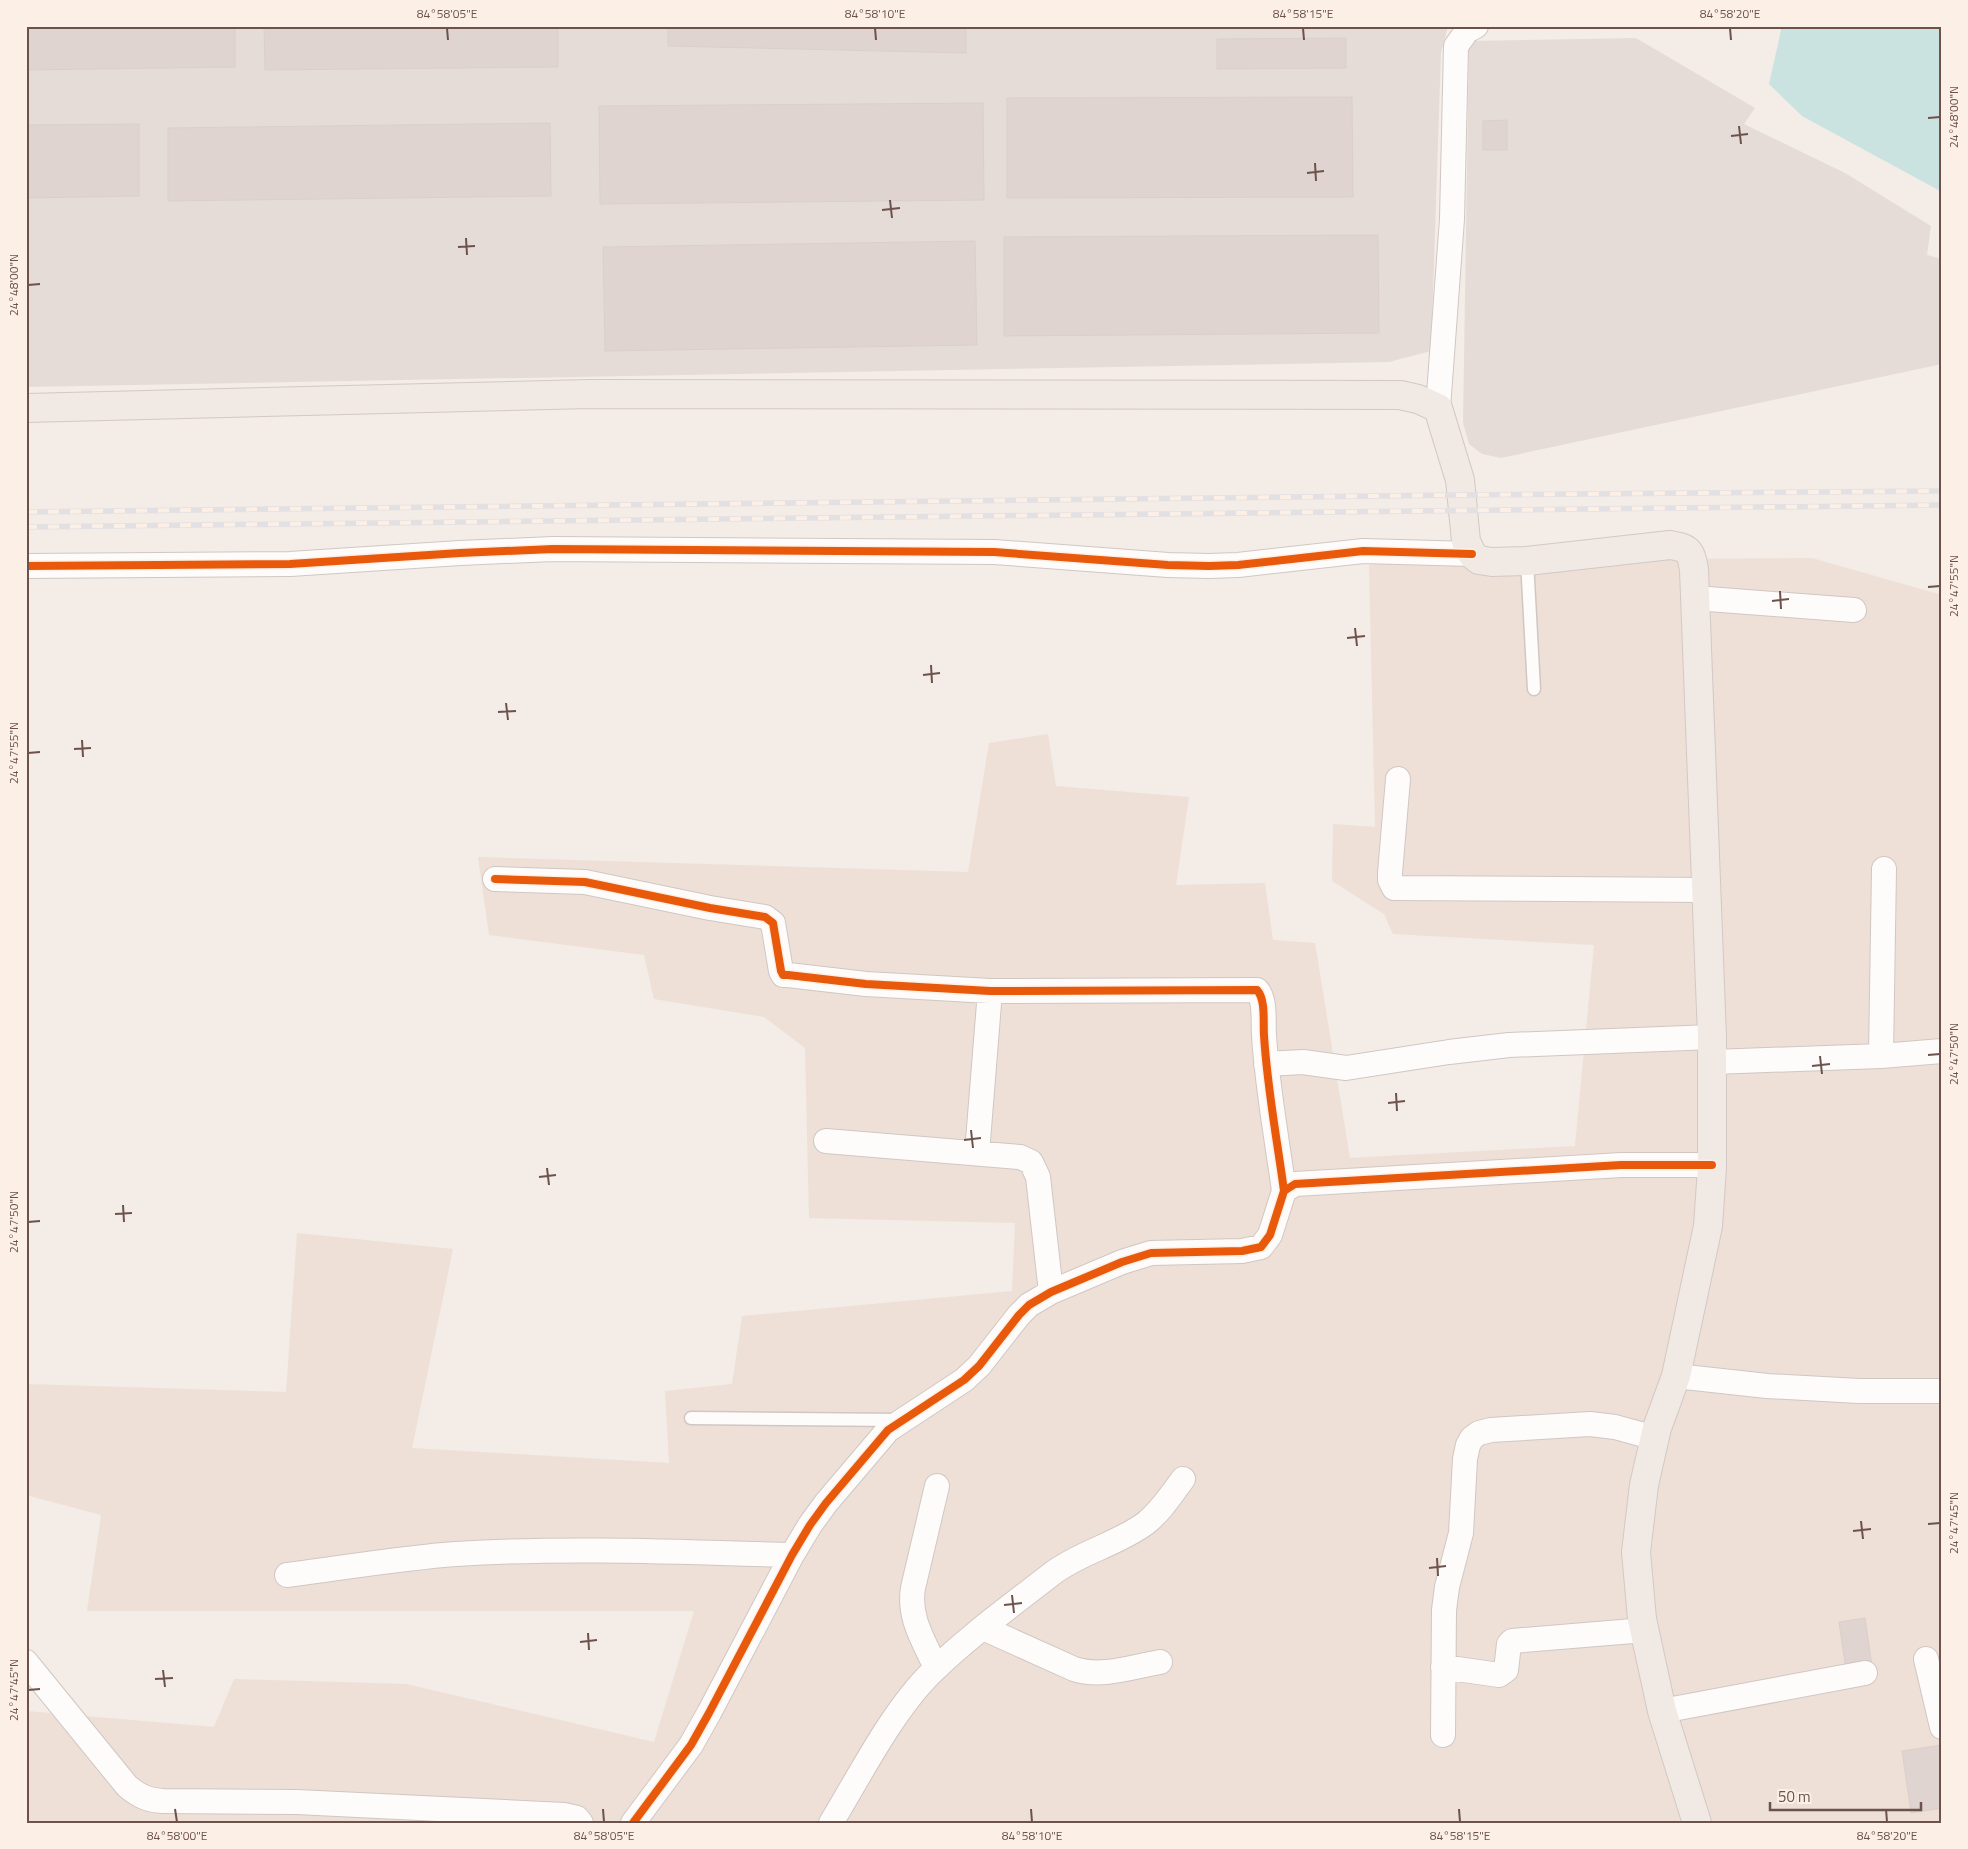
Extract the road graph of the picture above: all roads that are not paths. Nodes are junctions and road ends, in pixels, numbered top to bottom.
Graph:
1 (1476, 26) edge
2 (26, 408) edge
3 (1438, 408) junction
4 (1472, 554) junction
5 (1527, 561) junction
6 (26, 566) edge
7 (1695, 598) junction
8 (1854, 610) dead end
9 (1534, 689) dead end
10 (1398, 780) dead end
11 (1884, 868) dead end
12 (496, 879) dead end
13 (1707, 890) junction
14 (990, 990) junction
15 (1712, 1050) junction
16 (1942, 1051) edge
17 (1881, 1056) junction
18 (1266, 1064) junction
19 (826, 1141) dead end
20 (977, 1153) junction
21 (1712, 1165) junction
22 (1284, 1191) junction
23 (1051, 1292) junction
24 (1676, 1376) junction
25 (1942, 1391) edge
26 (691, 1418) dead end
27 (901, 1420) junction
28 (1655, 1438) junction
29 (1183, 1479) dead end
30 (937, 1486) dead end
31 (792, 1555) junction
32 (287, 1575) dead end
33 (984, 1628) junction
34 (1645, 1630) junction
35 (1926, 1659) dead end
36 (26, 1662) edge
37 (1160, 1662) dead end
38 (936, 1668) junction
39 (1443, 1668) junction
40 (1865, 1673) dead end
41 (1662, 1711) junction
42 (1942, 1727) edge
43 (1443, 1735) dead end
44 (581, 1823) edge
45 (633, 1823) edge
46 (831, 1823) edge
47 (1698, 1823) edge

1 - 3 street
2 - 3 main road
3 - 4 main road
4 - 5 main road
4 - 6 street
5 - 7 main road
5 - 9 lane
7 - 8 street
7 - 13 main road
10 - 13 street
11 - 17 street
12 - 14 street
13 - 15 main road
14 - 18 street
14 - 20 street
15 - 17 street
15 - 18 street
15 - 21 main road
16 - 17 street
18 - 22 street
19 - 20 street
20 - 23 street
21 - 22 street
21 - 24 main road
22 - 23 street
23 - 27 street
24 - 25 street
24 - 28 main road
26 - 27 lane
27 - 31 street
28 - 34 main road
28 - 39 street
29 - 33 street
30 - 38 street
31 - 32 street
31 - 45 street
33 - 37 street
33 - 38 street
34 - 39 street
34 - 41 main road
35 - 42 street
36 - 44 street
38 - 46 street
39 - 43 street
40 - 41 street
41 - 47 main road

